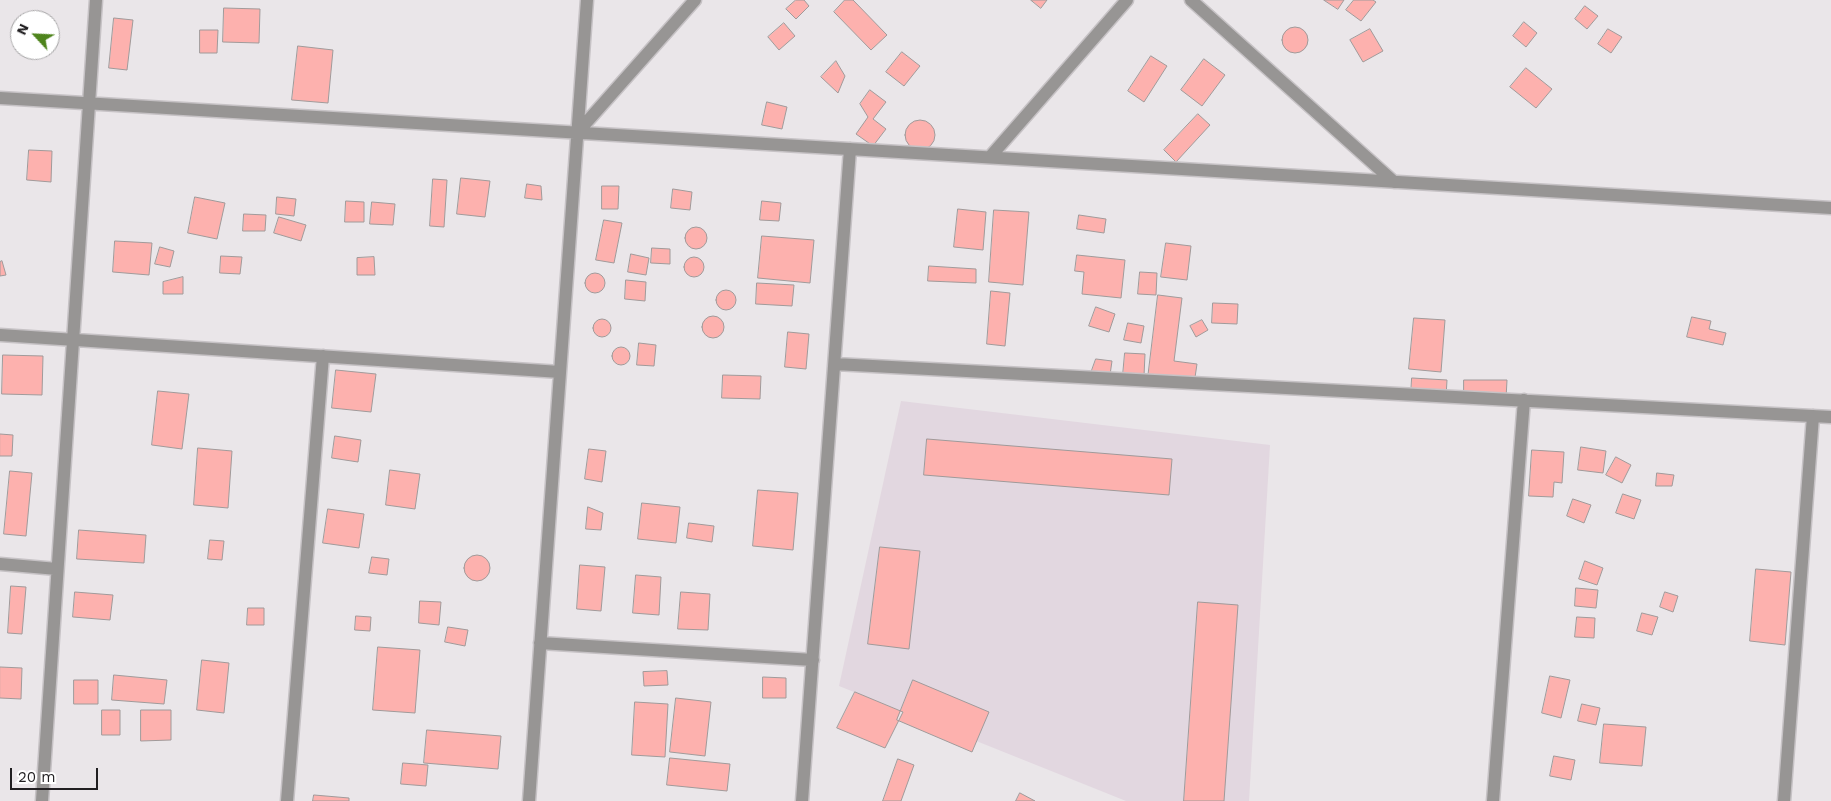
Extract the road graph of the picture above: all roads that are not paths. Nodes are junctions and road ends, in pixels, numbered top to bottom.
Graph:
1 (96, 0) edge
2 (587, 0) edge
3 (695, 0) edge
4 (1127, 0) edge
5 (1191, 0) edge
6 (0, 98) edge
7 (89, 104) junction
8 (578, 133) junction
9 (850, 149) junction
10 (990, 157) junction
11 (1394, 182) junction
12 (1831, 208) edge
13 (0, 334) edge
14 (73, 340) junction
15 (323, 356) junction
16 (835, 364) junction
17 (560, 372) junction
18 (1524, 400) junction
19 (1813, 416) junction
20 (1831, 417) edge
21 (0, 564) edge
22 (57, 569) junction
23 (540, 643) junction
24 (813, 660) junction
25 (42, 801) edge
26 (287, 801) edge
27 (529, 801) edge
28 (802, 801) edge
29 (1493, 801) edge
30 (1784, 801) edge

1 - 7 street
2 - 8 street
3 - 8 street
4 - 10 street
5 - 11 street
6 - 7 street
7 - 8 street
7 - 14 street
8 - 9 street
8 - 17 street
9 - 10 street
9 - 16 street
10 - 11 street
11 - 12 street
13 - 14 street
14 - 15 street
14 - 22 street
15 - 17 street
15 - 26 street
16 - 18 street
16 - 24 street
17 - 23 street
18 - 19 street
18 - 29 street
19 - 20 street
19 - 30 street
21 - 22 street
22 - 25 street
23 - 24 street
23 - 27 street
24 - 28 street

